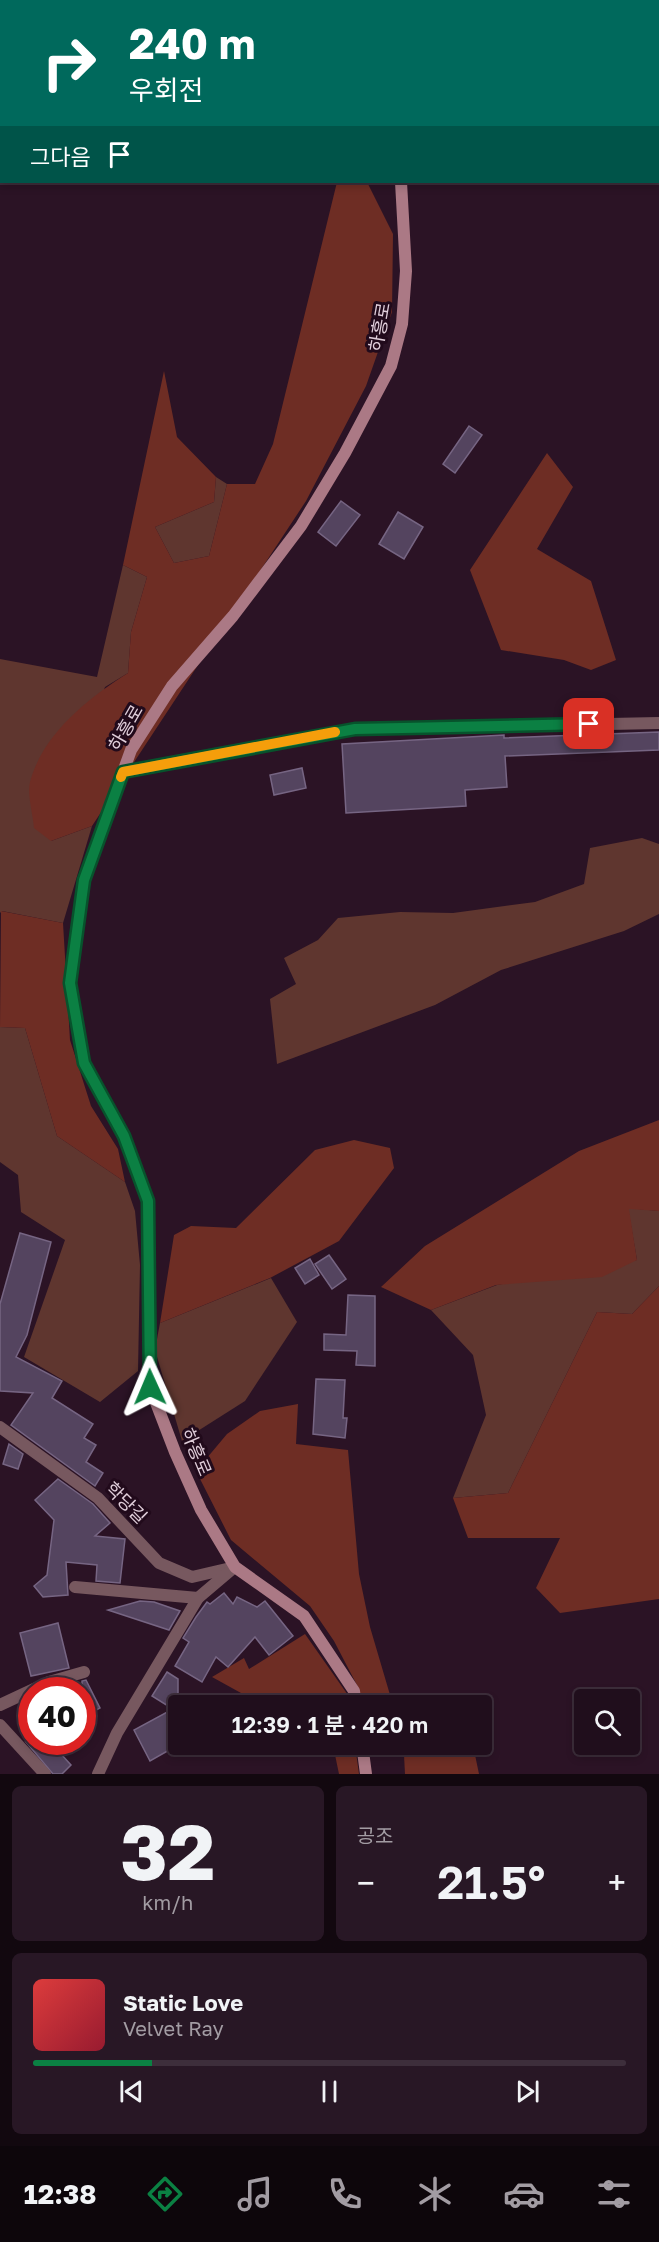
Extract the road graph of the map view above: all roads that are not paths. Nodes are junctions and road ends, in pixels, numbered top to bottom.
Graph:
1 (401, 183) edge
2 (659, 723) edge
3 (123, 772) junction
4 (0, 1427) edge
5 (234, 1567) junction
6 (75, 1587) dead end
7 (198, 1598) junction
8 (84, 1672) dead end
9 (355, 1695) edge
10 (0, 1705) edge
11 (0, 1725) edge
12 (363, 1755) edge
13 (45, 1774) edge
14 (98, 1774) edge
15 (366, 1774) edge

1 - 3 street, 하흥로
2 - 3 street
3 - 5 street, 하흥로
4 - 5 street, 학당길
5 - 7 street
5 - 9 street, 하흥로
6 - 7 street
7 - 14 street
8 - 10 street
11 - 13 street
12 - 15 street

